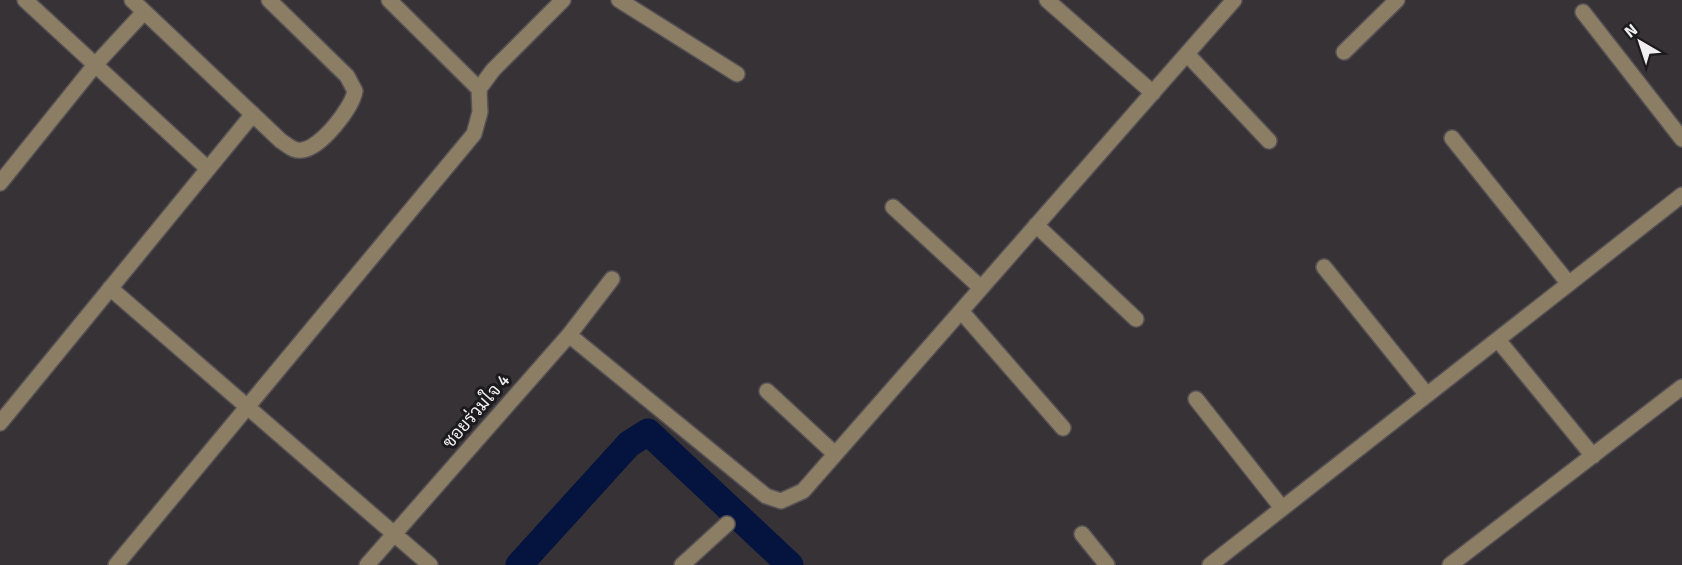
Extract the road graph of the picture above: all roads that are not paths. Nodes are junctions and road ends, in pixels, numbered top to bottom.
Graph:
1 (26, 0) edge
2 (132, 0) edge
3 (269, 0) edge
4 (389, 0) edge
5 (563, 0) edge
6 (619, 0) edge
7 (1047, 0) edge
8 (1234, 0) edge
9 (1397, 0) edge
10 (144, 12) junction
11 (1583, 12) dead end
12 (1344, 52) dead end
13 (1187, 54) junction
14 (95, 65) junction
15 (737, 74) dead end
16 (479, 89) junction
17 (1153, 93) junction
18 (253, 114) junction
19 (1452, 138) dead end
20 (1682, 139) edge
21 (1269, 141) dead end
22 (207, 168) junction
23 (0, 183) edge
24 (1682, 195) edge
25 (893, 207) dead end
26 (1036, 225) junction
27 (1324, 267) dead end
28 (612, 279) dead end
29 (1569, 284) junction
30 (110, 288) junction
31 (981, 288) junction
32 (961, 311) junction
33 (1136, 319) dead end
34 (568, 335) junction
35 (1498, 340) junction
36 (1682, 387) edge
37 (767, 391) dead end
38 (1427, 395) junction
39 (1196, 399) dead end
40 (247, 406) junction
41 (0, 423) edge
42 (1064, 428) dead end
43 (835, 454) junction
44 (1593, 456) junction
45 (1282, 508) junction
46 (727, 524) dead end
47 (394, 534) junction
48 (1082, 534) dead end
49 (116, 565) edge
50 (367, 565) edge
51 (430, 565) edge
52 (682, 565) edge
53 (1107, 565) edge
54 (1210, 565) edge
55 (1450, 565) edge

1 - 14 street
2 - 10 street
3 - 18 street
4 - 16 street
5 - 16 street
6 - 15 street
7 - 17 street
8 - 13 street
9 - 12 street
10 - 14 street
10 - 18 street
11 - 20 street
13 - 17 street
13 - 21 street
14 - 22 street
14 - 23 street
16 - 40 street
17 - 26 street
18 - 22 street
19 - 29 street
22 - 30 street
24 - 29 street
25 - 31 street
26 - 31 street
26 - 33 street
27 - 38 street
28 - 34 street, ซอยร่วมใจ 4
29 - 35 street
30 - 40 street
30 - 41 street
31 - 32 street
32 - 42 street
32 - 43 street
34 - 43 street
34 - 47 street, ซอยร่วมใจ 4
35 - 38 street
35 - 44 street
36 - 44 street
37 - 43 street
38 - 45 street
39 - 45 street
40 - 47 street
40 - 49 street
44 - 55 street
45 - 54 street
46 - 52 street
47 - 50 street, ซอยร่วมใจ 4
47 - 51 street
48 - 53 street

